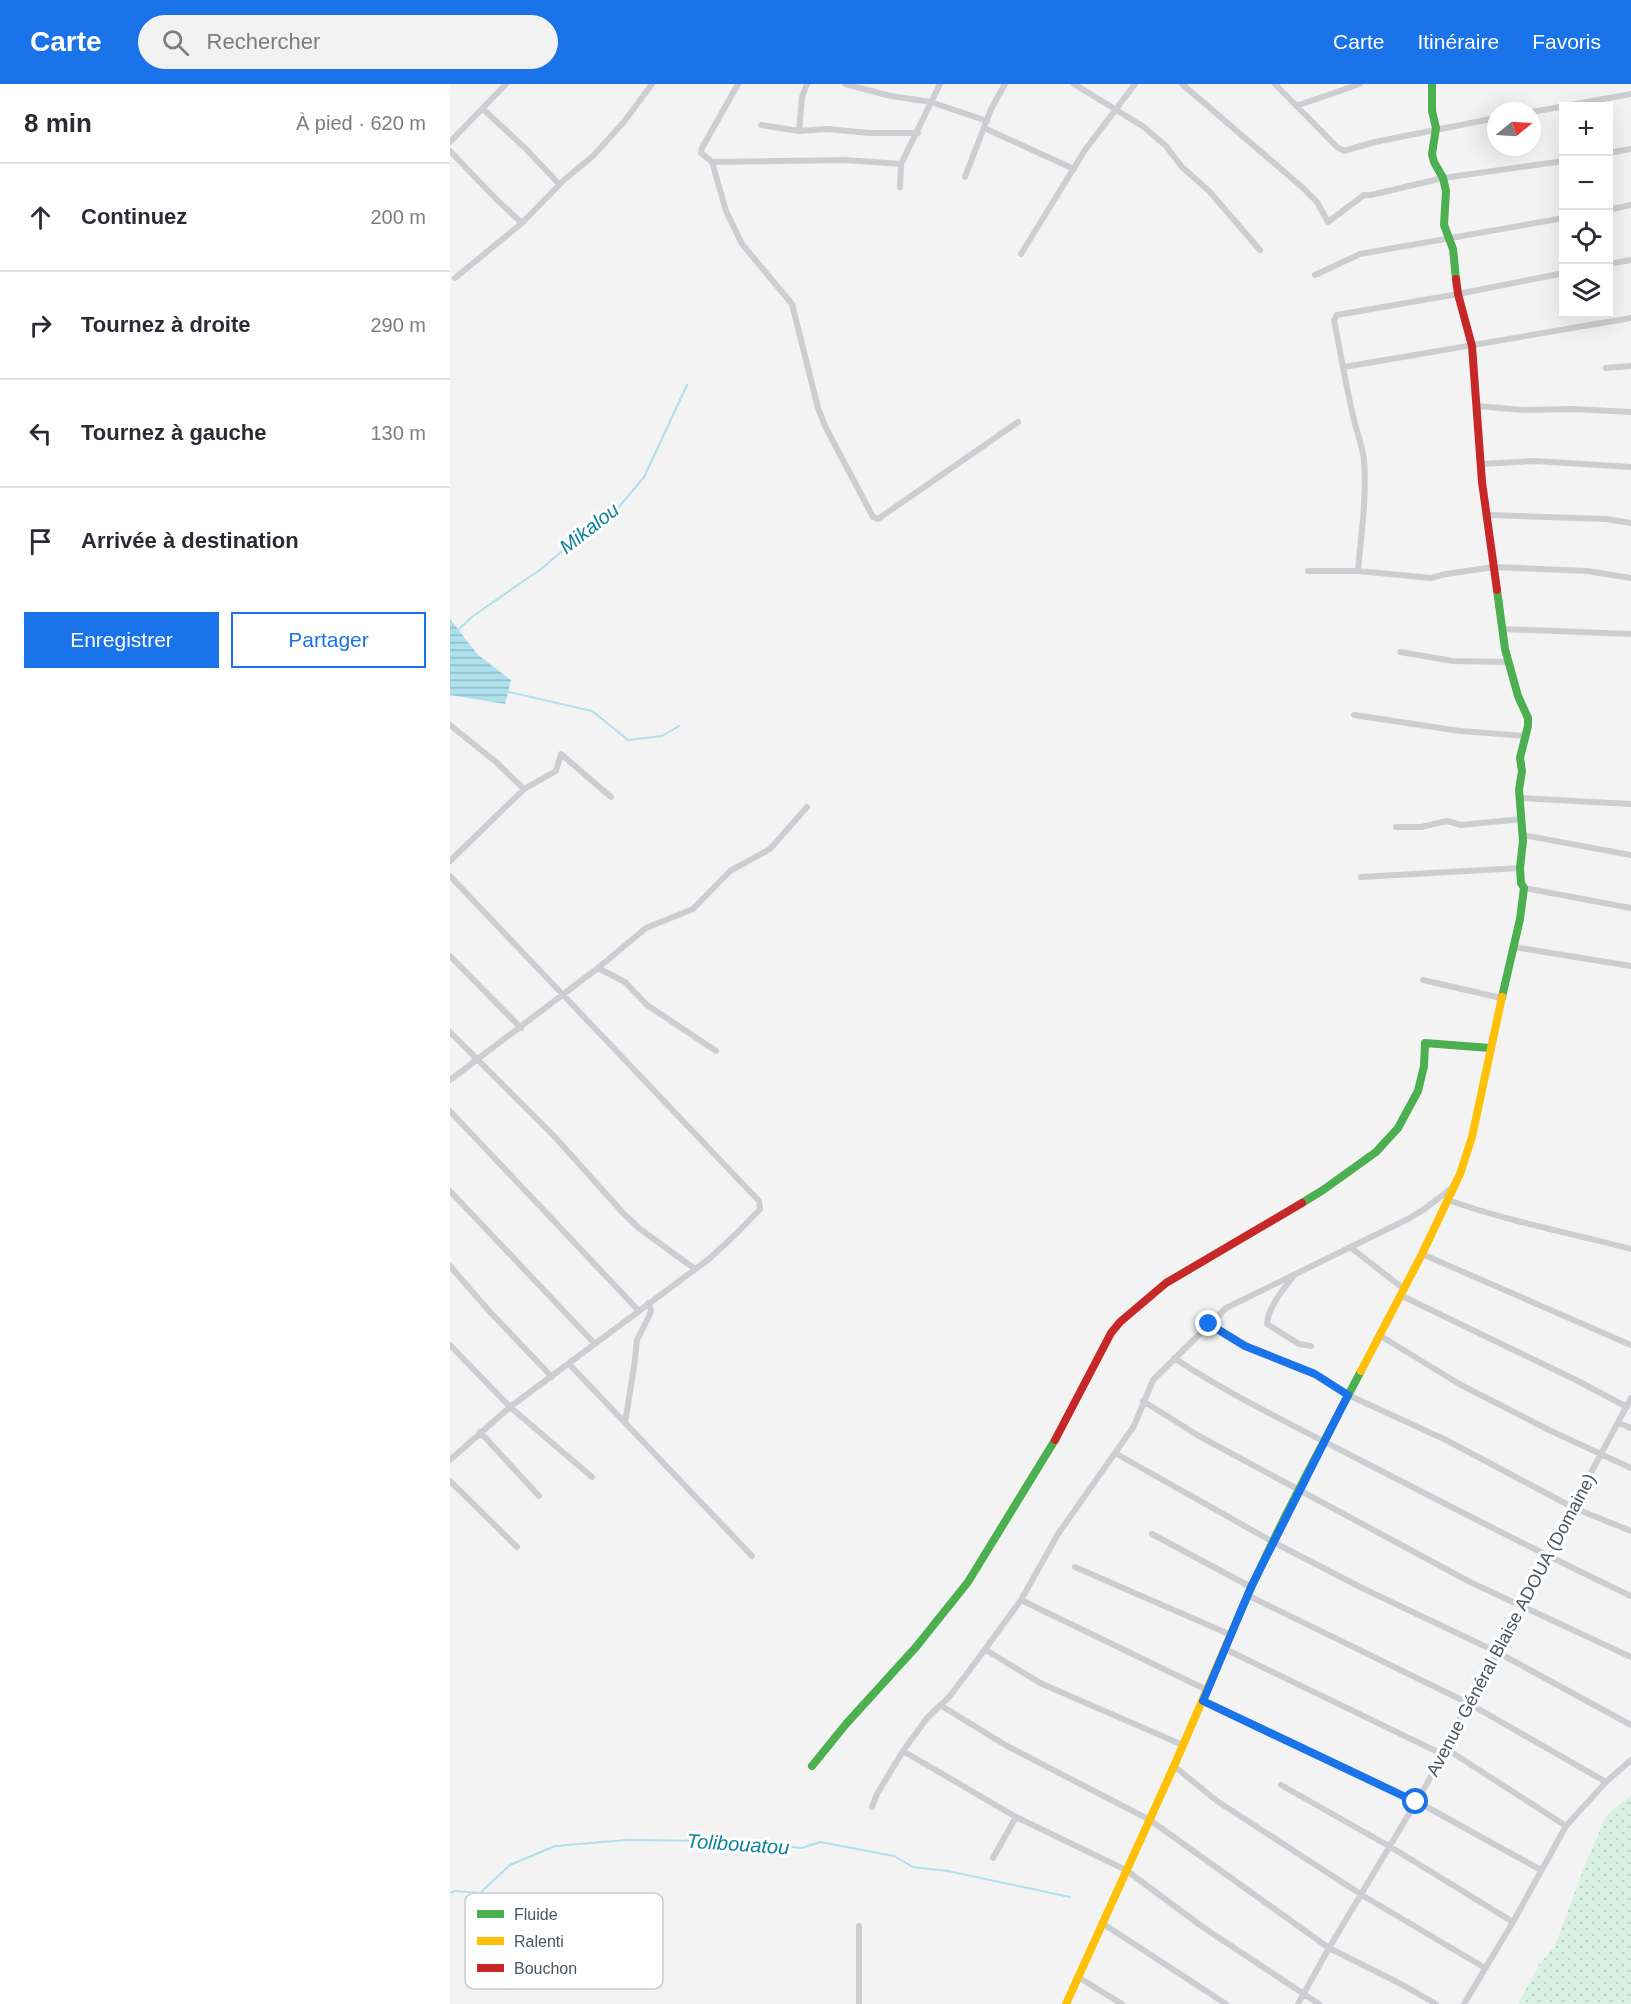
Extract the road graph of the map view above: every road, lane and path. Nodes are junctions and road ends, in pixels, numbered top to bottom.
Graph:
1 (506, 84) edge
2 (652, 84) edge
3 (738, 84) edge
4 (807, 84) edge
5 (845, 84) edge
6 (940, 84) edge
7 (1005, 84) edge
8 (1074, 84) edge
9 (1135, 84) edge
10 (1182, 84) edge
11 (1275, 84) edge
12 (1360, 84) edge
13 (1432, 84) edge
14 (1631, 94) edge
15 (931, 102) junction
16 (1296, 106) junction
17 (483, 109) junction
18 (1116, 109) junction
19 (1541, 110) edge
20 (1487, 120) edge
21 (985, 124) junction
22 (761, 125) dead end
23 (1436, 128) junction
24 (799, 131) junction
25 (918, 133) junction
26 (450, 142) edge
27 (1631, 149) edge
28 (450, 151) edge
29 (1613, 152) edge
30 (712, 162) junction
31 (1559, 162) edge
32 (902, 164) junction
33 (1074, 169) junction
34 (965, 177) dead end
35 (1443, 178) junction
36 (559, 184) junction
37 (900, 187) dead end
38 (1631, 205) edge
39 (1613, 209) edge
40 (1559, 219) edge
41 (522, 223) junction
42 (1449, 238) junction
43 (1260, 250) dead end
44 (1021, 254) dead end
45 (1631, 260) edge
46 (1613, 263) edge
47 (1315, 274) dead end
48 (1559, 274) edge
49 (455, 279) dead end
50 (1458, 294) junction
51 (1631, 318) edge
52 (1472, 346) junction
53 (1631, 366) edge
54 (1344, 367) junction
55 (1606, 368) dead end
56 (1477, 406) junction
57 (1631, 412) edge
58 (1018, 422) dead end
59 (1481, 464) junction
60 (1631, 466) edge
61 (1488, 515) junction
62 (1631, 523) edge
63 (1494, 567) junction
64 (1308, 571) dead end
65 (1358, 571) junction
66 (1631, 578) edge
67 (1503, 628) junction
68 (1631, 634) edge
69 (1400, 652) dead end
70 (1508, 662) junction
71 (1354, 715) dead end
72 (450, 725) edge
73 (1526, 736) junction
74 (524, 789) junction
75 (611, 797) dead end
76 (1520, 798) junction
77 (1631, 804) edge
78 (807, 807) dead end
79 (1522, 819) junction
80 (1396, 827) dead end
81 (1523, 834) junction
82 (1631, 855) edge
83 (450, 861) edge
84 (1520, 868) junction
85 (450, 876) edge
86 (1361, 877) dead end
87 (1524, 888) junction
88 (1631, 908) edge
89 (1514, 946) junction
90 (450, 956) edge
91 (1631, 966) edge
92 (598, 968) junction
93 (1423, 980) dead end
94 (563, 995) junction
95 (1501, 998) junction
96 (521, 1028) junction
97 (450, 1032) edge
98 (1490, 1048) junction
99 (716, 1051) dead end
100 (477, 1059) junction
101 (450, 1080) edge
102 (450, 1111) edge
103 (1454, 1186) junction
104 (450, 1191) edge
105 (1448, 1200) junction
106 (1350, 1247) junction
107 (1631, 1249) edge
108 (1422, 1254) junction
109 (450, 1266) edge
110 (695, 1269) junction
111 (1295, 1274) junction
112 (1402, 1292) junction
113 (648, 1303) junction
114 (638, 1310) junction
115 (1209, 1324) junction
116 (1379, 1335) junction
117 (595, 1344) junction
118 (1631, 1345) edge
119 (450, 1346) edge
120 (1311, 1346) dead end
121 (1174, 1358) junction
122 (569, 1364) junction
123 (552, 1377) junction
124 (1348, 1395) junction
125 (1631, 1398) edge
126 (1143, 1401) junction
127 (510, 1407) junction
128 (1627, 1407) junction
129 (625, 1423) junction
130 (1619, 1423) junction
131 (1631, 1428) edge
132 (480, 1432) junction
133 (1324, 1441) junction
134 (1115, 1453) junction
135 (1602, 1454) junction
136 (450, 1460) edge
137 (1631, 1468) edge
138 (592, 1477) dead end
139 (450, 1481) edge
140 (1299, 1490) junction
141 (539, 1496) dead end
142 (1574, 1508) junction
143 (1631, 1531) edge
144 (1152, 1534) dead end
145 (1273, 1542) junction
146 (517, 1547) dead end
147 (752, 1556) dead end
148 (1549, 1558) junction
149 (1075, 1567) dead end
150 (1249, 1591) junction
151 (1631, 1596) edge
152 (1021, 1600) junction
153 (1525, 1607) junction
154 (1231, 1635) junction
155 (1226, 1649) junction
156 (986, 1650) junction
157 (1497, 1652) junction
158 (1631, 1657) edge
159 (1207, 1690) junction
160 (1203, 1701) junction
161 (1468, 1703) junction
162 (940, 1705) junction
163 (1631, 1725) edge
164 (1183, 1745) junction
165 (903, 1751) junction
166 (1444, 1751) junction
167 (1631, 1760) edge
168 (812, 1766) dead end
169 (1174, 1766) junction
170 (1606, 1782) junction
171 (1281, 1785) dead end
172 (1416, 1802) junction
173 (873, 1807) dead end
174 (1016, 1817) junction
175 (1150, 1820) junction
176 (1566, 1826) junction
177 (1389, 1846) junction
178 (993, 1858) dead end
179 (1126, 1870) junction
180 (1541, 1870) junction
181 (1362, 1895) junction
182 (1513, 1922) junction
183 (1102, 1923) junction
184 (859, 1926) dead end
185 (1329, 1948) junction
186 (1485, 1968) junction
187 (1078, 1977) junction
188 (1302, 1994) junction
189 (860, 2004) edge
190 (1066, 2004) edge
191 (1122, 2004) edge
192 (1226, 2004) edge
193 (1298, 2004) edge
194 (1319, 2004) edge
195 (1436, 2004) edge
196 (1464, 2004) edge

1 - 17 street
2 - 36 street
3 - 30 street
4 - 24 street
5 - 15 street
6 - 15 street
7 - 21 street
8 - 18 street
9 - 18 street
10 - 35 street
11 - 16 street
12 - 16 street
13 - 23 street
14 - 19 street
15 - 21 street
15 - 25 street
16 - 23 street
17 - 26 street
17 - 36 street
18 - 33 street
18 - 43 street
20 - 23 street
21 - 33 street
21 - 34 street
22 - 24 street
23 - 35 street
24 - 25 street
25 - 32 street
27 - 29 street
28 - 41 street
30 - 32 street
30 - 58 street
31 - 35 street
32 - 37 street
33 - 44 street
35 - 42 street
36 - 41 street
38 - 39 street
40 - 42 street
41 - 49 street
42 - 47 street
42 - 50 street
45 - 46 street
48 - 50 street
50 - 52 street
50 - 54 street
51 - 52 street
52 - 54 street
52 - 56 street
53 - 55 street
54 - 65 street
56 - 57 street
56 - 59 street
59 - 60 street
59 - 61 street
61 - 62 street
61 - 63 street
63 - 65 street
63 - 66 street
63 - 67 street
64 - 65 street
67 - 68 street
67 - 70 street
69 - 70 street
70 - 73 street
71 - 73 street
72 - 74 street
73 - 76 street
74 - 75 street
74 - 83 street
76 - 77 street
76 - 79 street
78 - 92 street
79 - 80 street
79 - 81 street
81 - 82 street
81 - 84 street
84 - 86 street
84 - 87 street
85 - 94 street
87 - 88 street
87 - 89 street
89 - 91 street
89 - 95 street
90 - 96 street
92 - 94 street
92 - 99 street
93 - 95 street
94 - 96 street
94 - 110 street
95 - 98 street
96 - 100 street
97 - 100 street
98 - 103 street
98 - 168 street
100 - 101 street
100 - 110 street
102 - 114 street
103 - 105 street
103 - 106 street
104 - 117 street
105 - 107 street
105 - 108 street
106 - 111 street
106 - 112 street
108 - 112 street
108 - 118 street
109 - 123 street
110 - 113 street
111 - 115 street
111 - 120 street
112 - 116 street
112 - 128 street
113 - 114 street
113 - 129 street
114 - 117 street
115 - 121 street
115 - 124 street
116 - 124 street
116 - 135 street
117 - 122 street
119 - 127 street
121 - 126 street
121 - 133 street
122 - 123 street
122 - 129 street
123 - 127 street
124 - 133 street
124 - 142 street
125 - 128 street, Avenue Général Blaise ADOUA (Domaine)
126 - 134 street
126 - 140 street
127 - 132 street
127 - 138 street
128 - 130 street, Avenue Général Blaise ADOUA (Domaine)
129 - 147 street
130 - 131 street
130 - 135 street, Avenue Général Blaise ADOUA (Domaine)
132 - 136 street
132 - 141 street
133 - 140 street
133 - 148 street
134 - 145 street
134 - 152 street
135 - 137 street
135 - 142 street, Avenue Général Blaise ADOUA (Domaine)
139 - 146 street
140 - 145 street
140 - 153 street
142 - 143 street
142 - 148 street, Avenue Général Blaise ADOUA (Domaine)
144 - 150 street
145 - 150 street
145 - 157 street
148 - 151 street
148 - 153 street, Avenue Général Blaise ADOUA (Domaine)
149 - 154 street
150 - 154 street
150 - 161 street
152 - 156 street
152 - 159 street
153 - 157 street, Avenue Général Blaise ADOUA (Domaine)
153 - 158 street
154 - 155 street
155 - 159 street
155 - 166 street
156 - 162 street
156 - 164 street
157 - 161 street, Avenue Général Blaise ADOUA (Domaine)
157 - 163 street
159 - 160 street
160 - 164 street
160 - 172 street
161 - 166 street, Avenue Général Blaise ADOUA (Domaine)
161 - 170 street
162 - 165 street
162 - 175 street
164 - 169 street
165 - 173 street
165 - 174 street
166 - 172 street, Avenue Général Blaise ADOUA (Domaine)
166 - 176 street
167 - 170 street
169 - 175 street
169 - 181 street
170 - 176 street
171 - 177 street
172 - 177 street, Avenue Général Blaise ADOUA (Domaine)
172 - 180 street
174 - 178 street
174 - 179 street
175 - 179 street
175 - 185 street
176 - 180 street
177 - 181 street, Avenue Général Blaise ADOUA (Domaine)
177 - 182 street
179 - 183 street
179 - 188 street
180 - 182 street
181 - 185 street, Avenue Général Blaise ADOUA (Domaine)
181 - 186 street
182 - 186 street
183 - 187 street
183 - 192 street
184 - 189 street
185 - 188 street, Avenue Général Blaise ADOUA (Domaine)
185 - 195 street
186 - 196 street
187 - 190 street
187 - 191 street
188 - 193 street, Avenue Général Blaise ADOUA (Domaine)
188 - 194 street

